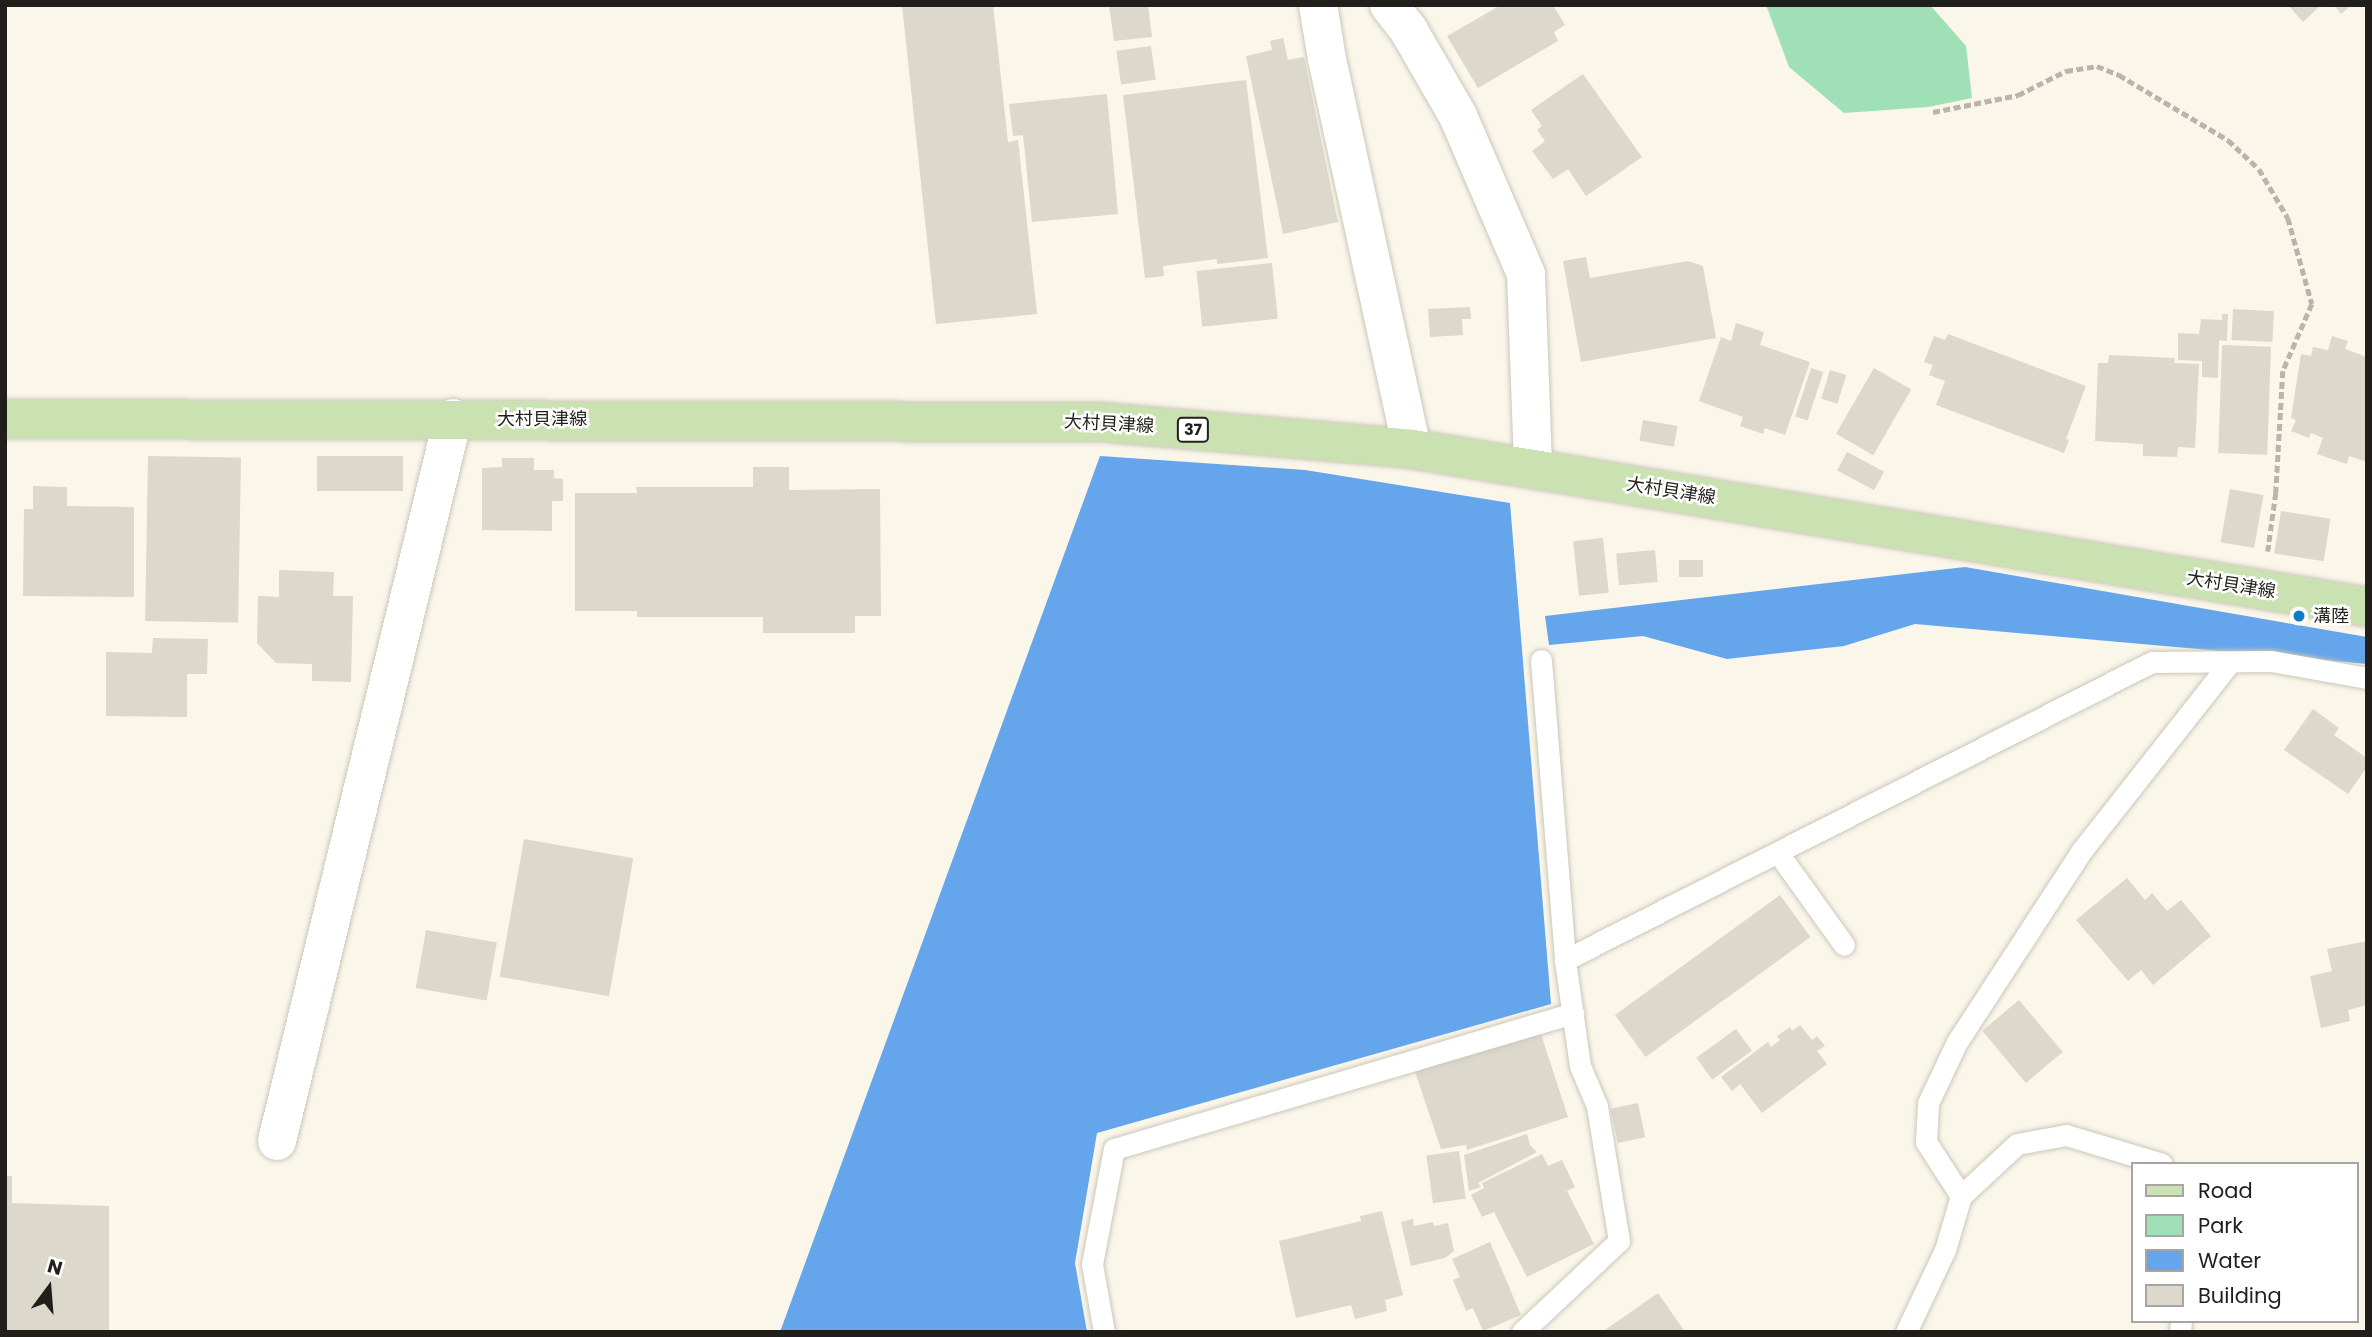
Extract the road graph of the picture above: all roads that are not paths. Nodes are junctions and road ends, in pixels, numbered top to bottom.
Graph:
1 (1318, 5) edge
2 (1389, 5) edge
3 (453, 418) junction
4 (5, 419) edge
5 (1412, 449) junction
6 (1533, 468) junction
7 (2367, 607) edge
8 (1541, 660) dead end
9 (2230, 662) junction
10 (2367, 678) edge
11 (1778, 853) junction
12 (1844, 944) dead end
13 (1564, 960) junction
14 (1573, 1013) junction
15 (276, 1141) dead end
16 (2155, 1162) edge
17 (1961, 1196) junction
18 (1104, 1332) edge
19 (1522, 1332) edge
20 (1906, 1332) edge

1 - 5 street
2 - 6 street
3 - 4 main road, 大村貝津線 / 37
3 - 5 main road, 大村貝津線 / 37
3 - 15 street
5 - 6 main road, 大村貝津線 / 37
6 - 7 main road, 大村貝津線 / 37
8 - 13 lane
9 - 10 lane
9 - 11 lane
9 - 17 lane
11 - 12 lane
11 - 13 lane
13 - 14 lane
14 - 18 lane
14 - 19 lane
16 - 17 lane
17 - 20 lane

